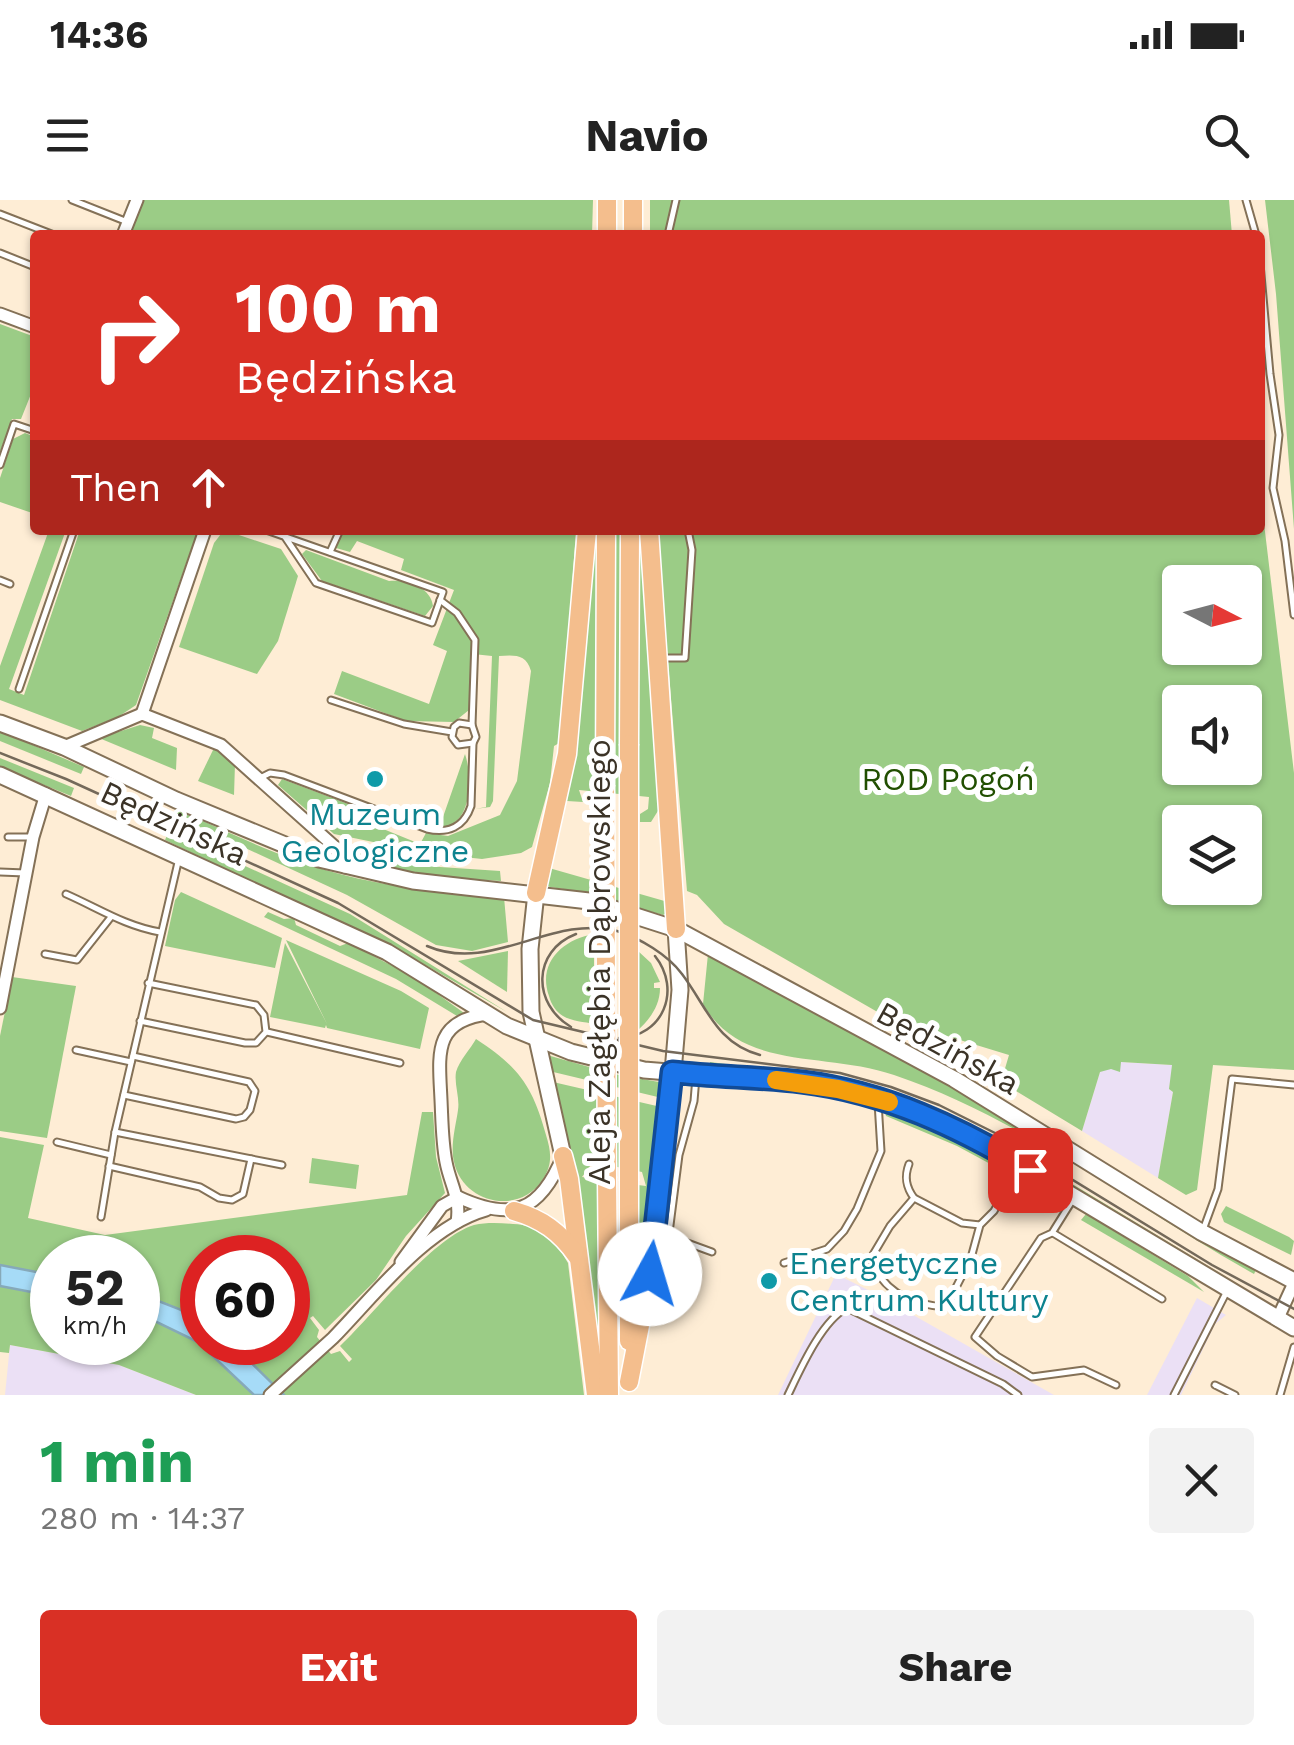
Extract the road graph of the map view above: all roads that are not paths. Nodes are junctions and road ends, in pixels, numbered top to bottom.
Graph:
1 (72, 200) edge
2 (137, 200) edge
3 (607, 200) edge
4 (632, 200) edge
5 (676, 200) edge
6 (1246, 200) edge
7 (0, 214) edge
8 (128, 222) junction
9 (41, 230) edge
10 (125, 230) edge
11 (607, 230) edge
12 (632, 230) edge
13 (669, 230) edge
14 (1255, 230) edge
15 (0, 254) edge
16 (30, 265) edge
17 (0, 314) edge
18 (1265, 319) edge
19 (30, 325) edge
20 (30, 429) edge
21 (0, 465) edge
22 (72, 535) edge
23 (203, 535) edge
24 (280, 535) edge
25 (338, 535) edge
26 (587, 535) edge
27 (606, 535) edge
28 (630, 535) edge
29 (649, 535) edge
30 (689, 535) edge
31 (285, 537) junction
32 (330, 552) junction
33 (0, 580) edge
34 (10, 584) dead end
35 (440, 600) junction
36 (1294, 615) edge
37 (656, 658) junction
38 (19, 689) dead end
39 (331, 700) dead end
40 (142, 714) junction
41 (0, 723) edge
42 (472, 725) junction
43 (452, 732) junction
44 (473, 743) junction
45 (64, 747) junction
46 (0, 775) edge
47 (260, 778) junction
48 (46, 794) junction
49 (8, 837) dead end
50 (32, 837) junction
51 (180, 856) junction
52 (345, 868) junction
53 (0, 872) edge
54 (25, 873) junction
55 (536, 893) junction
56 (66, 894) dead end
57 (112, 917) junction
58 (676, 929) junction
59 (160, 932) junction
60 (44, 954) dead end
61 (148, 983) junction
62 (0, 1008) edge
63 (489, 1014) junction
64 (140, 1020) junction
65 (266, 1032) junction
66 (536, 1037) junction
67 (76, 1050) dead end
68 (131, 1059) junction
69 (400, 1062) dead end
70 (672, 1072) junction
71 (696, 1074) junction
72 (1294, 1085) edge
73 (124, 1096) junction
74 (877, 1098) junction
75 (115, 1132) junction
76 (57, 1142) dead end
77 (111, 1155) junction
78 (563, 1156) junction
79 (251, 1159) junction
80 (909, 1164) dead end
81 (1019, 1164) junction
82 (282, 1165) dead end
83 (109, 1166) junction
84 (458, 1198) junction
85 (914, 1198) junction
86 (1074, 1198) junction
87 (486, 1210) junction
88 (514, 1211) junction
89 (100, 1217) dead end
90 (457, 1222) junction
91 (980, 1225) junction
92 (1202, 1232) junction
93 (1052, 1233) junction
94 (712, 1252) dead end
95 (578, 1256) junction
96 (784, 1263) dead end
97 (393, 1274) junction
98 (1294, 1282) edge
99 (1227, 1291) junction
100 (1162, 1299) dead end
101 (1277, 1320) junction
102 (1294, 1328) edge
103 (1294, 1347) edge
104 (1116, 1385) dead end
105 (1215, 1385) dead end
106 (629, 1389) edge
107 (270, 1395) edge
108 (596, 1395) edge
109 (609, 1395) edge
110 (788, 1395) edge
111 (1018, 1395) edge
112 (1174, 1395) edge
113 (1235, 1395) edge
114 (1280, 1395) edge

1 - 8 lane
2 - 8 street
3 - 11 main road
4 - 12 main road
5 - 13 lane
6 - 14 lane
7 - 9 lane
8 - 10 street
15 - 16 lane
17 - 19 street
18 - 36 lane
20 - 21 lane
22 - 38 lane
23 - 40 street
24 - 31 lane
25 - 32 lane
26 - 55 main road
27 - 109 main road, Aleja Zagłębia Dąbrowskiego, bridge
28 - 106 main road, Aleja Zagłębia Dąbrowskiego, bridge
29 - 37 main road
30 - 37 lane
31 - 32 lane
31 - 35 lane
32 - 35 lane
33 - 34 lane
35 - 42 lane
37 - 58 main road
39 - 43 lane
40 - 45 street
40 - 47 street
41 - 45 street, Będzińska
42 - 43 lane
42 - 44 lane
43 - 44 lane
44 - 47 lane
45 - 52 street, Będzińska
46 - 48 street, Będzińska
47 - 52 street
48 - 50 street
48 - 51 street, Będzińska
49 - 50 lane
50 - 54 street
51 - 59 lane
51 - 63 street, Będzińska
52 - 55 street, Będzińska
53 - 54 lane
54 - 62 street
55 - 58 street, Będzińska
55 - 66 street
56 - 57 lane
57 - 59 lane
57 - 60 lane
58 - 70 street
58 - 92 street, Będzińska
59 - 61 lane
61 - 64 lane
61 - 65 lane
63 - 66 street, Będzińska
63 - 84 street
64 - 65 lane
64 - 68 lane
65 - 69 lane
66 - 70 street, Będzińska
66 - 78 street
67 - 68 lane
68 - 73 lane
68 - 73 lane
70 - 71 street, Będzińska
70 - 106 main road
71 - 74 street, Będzińska
71 - 94 lane
72 - 92 lane
73 - 75 lane
74 - 81 street, Będzińska
74 - 96 lane
75 - 77 lane
75 - 79 lane
76 - 77 lane
77 - 83 lane
78 - 88 street
78 - 95 main road
79 - 82 lane
79 - 83 lane
80 - 85 lane
81 - 86 street, Będzińska
81 - 91 lane
83 - 89 lane
84 - 87 street
84 - 90 street
84 - 97 street
85 - 91 lane
85 - 91 lane
86 - 93 lane
86 - 99 street, Będzińska
87 - 88 street
87 - 90 street
88 - 95 main road
90 - 97 street
92 - 98 street, Będzińska
93 - 100 lane
93 - 104 lane
95 - 108 main road
97 - 107 street
98 - 101 street
99 - 101 street, Będzińska
99 - 112 lane
101 - 102 street, Będzińska
103 - 114 lane
105 - 113 lane
110 - 111 lane

